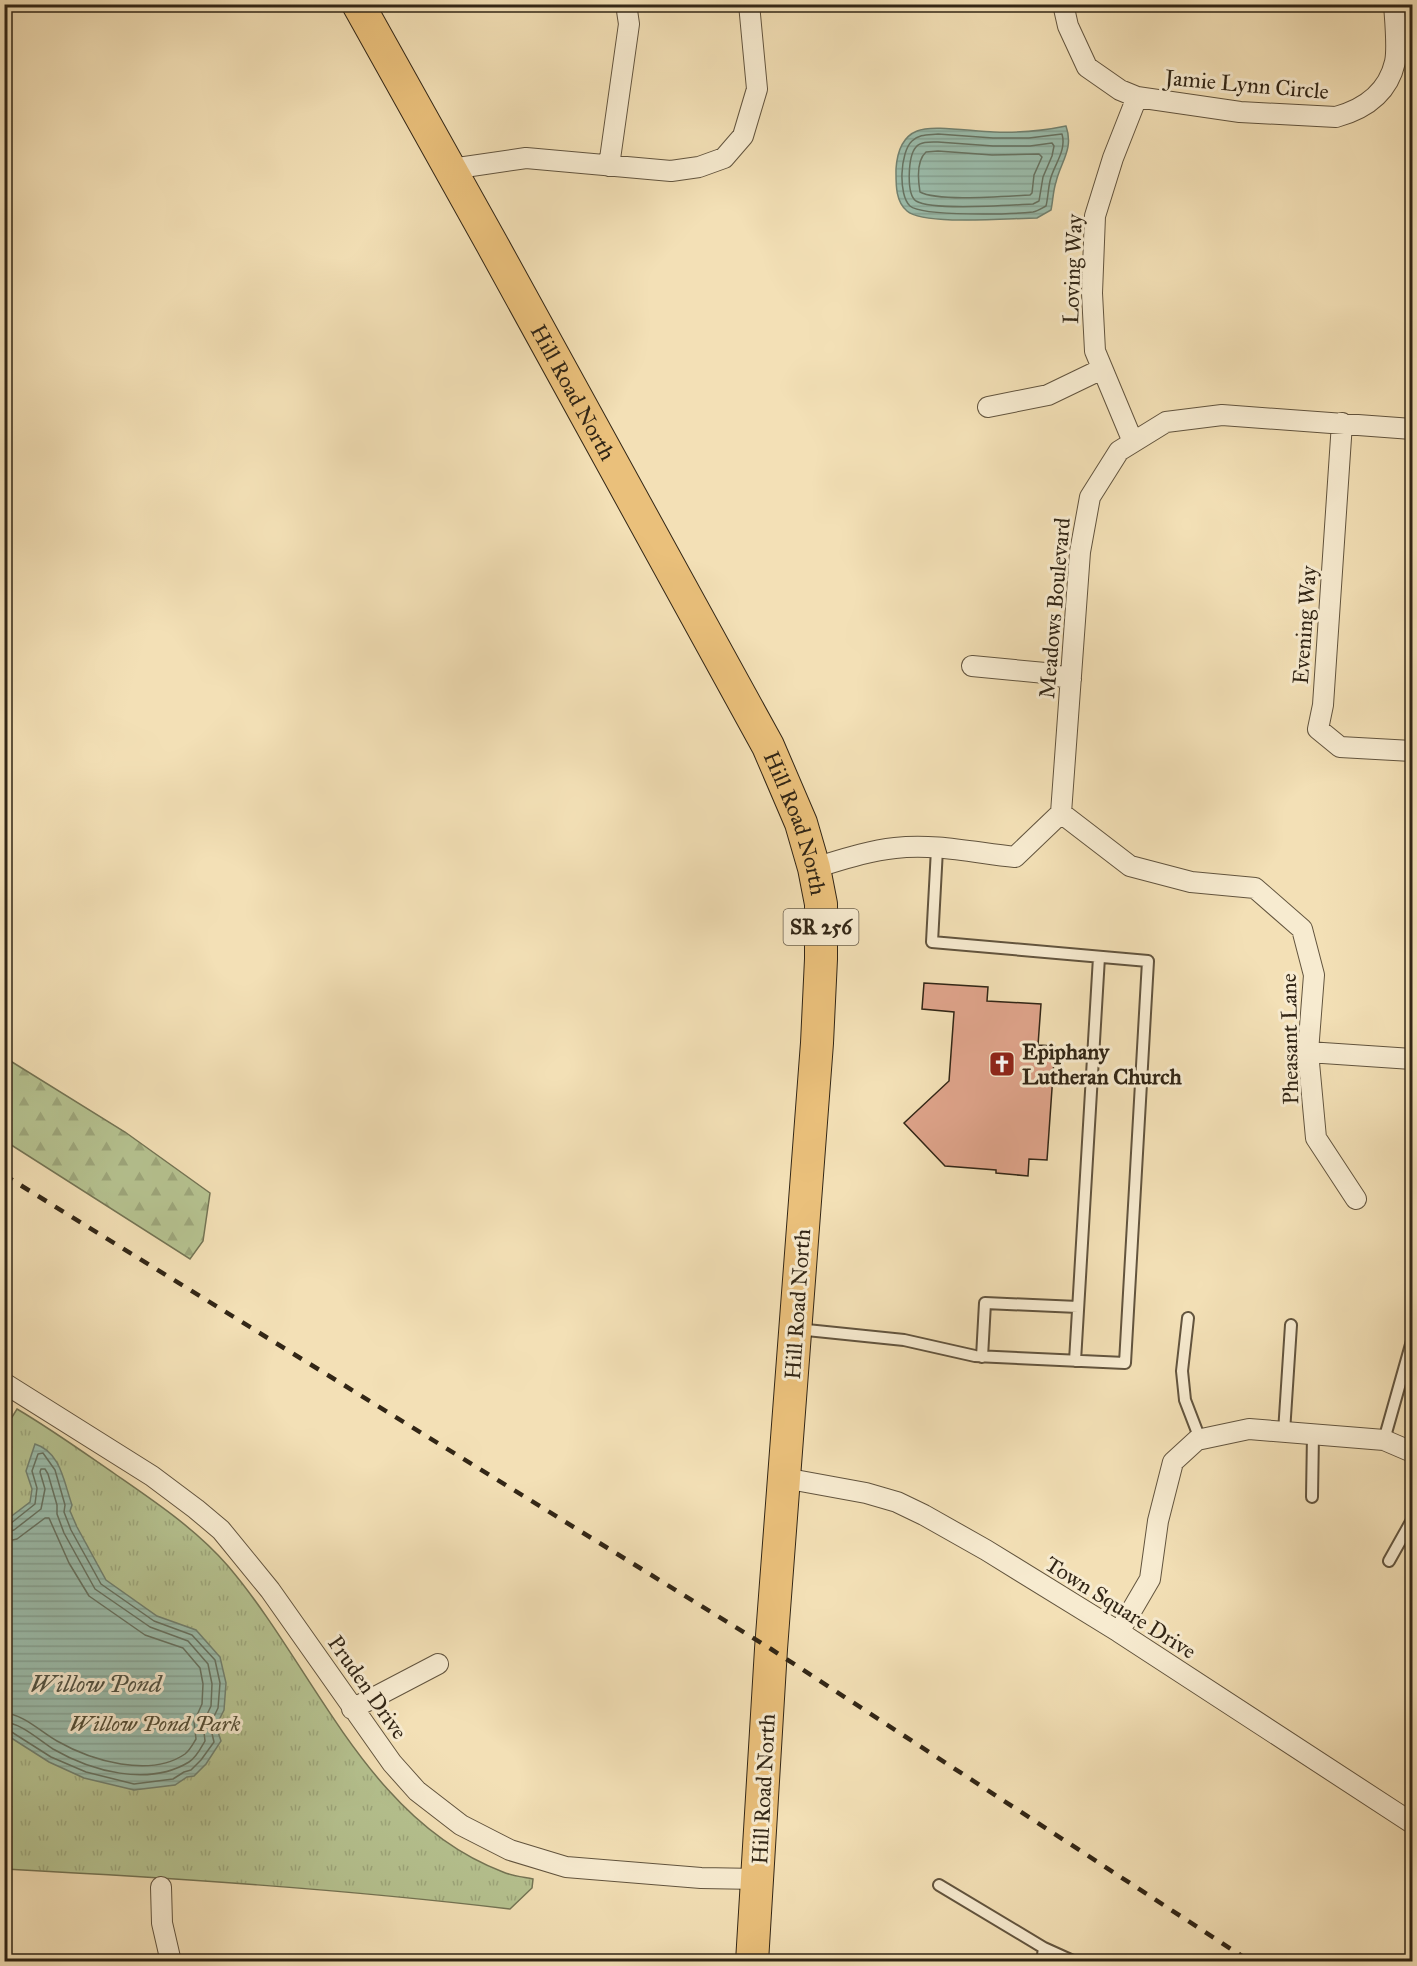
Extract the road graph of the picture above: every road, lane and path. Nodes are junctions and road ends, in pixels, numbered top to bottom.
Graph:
1 (358, 4) edge
2 (627, 4) edge
3 (749, 4) edge
4 (1064, 4) edge
5 (1395, 4) edge
6 (1404, 36) edge
7 (1137, 97) junction
8 (609, 166) junction
9 (451, 169) junction
10 (1102, 369) junction
11 (988, 407) dead end
12 (1342, 423) junction
13 (1413, 429) edge
14 (1133, 442) junction
15 (972, 666) dead end
16 (1071, 678) junction
17 (1413, 751) edge
18 (1060, 813) junction
19 (937, 849) junction
20 (814, 868) junction
21 (1099, 957) junction
22 (1308, 1052) junction
23 (1413, 1059) edge
24 (1356, 1199) dead end
25 (1078, 1307) junction
26 (1188, 1318) dead end
27 (1292, 1325) dead end
28 (795, 1329) junction
29 (1413, 1341) edge
30 (982, 1356) junction
31 (1075, 1361) junction
32 (4, 1383) edge
33 (1284, 1432) junction
34 (1313, 1434) junction
35 (1200, 1439) junction
36 (1384, 1440) junction
37 (1413, 1452) edge
38 (784, 1478) junction
39 (1312, 1497) dead end
40 (1413, 1520) edge
41 (1389, 1561) dead end
42 (1119, 1632) junction
43 (438, 1664) dead end
44 (352, 1709) junction
45 (1413, 1823) edge
46 (758, 1879) junction
47 (939, 1885) dead end
48 (161, 1887) dead end
49 (1044, 1948) junction
50 (171, 1962) edge
51 (752, 1962) edge
52 (1042, 1962) edge
53 (1075, 1962) edge

1 - 9 main road, Hill Road North / SR 256
2 - 8 street
3 - 8 street
4 - 7 street, Jamie Lynn Circle
5 - 6 street, Jamie Lynn Circle
6 - 7 street, Jamie Lynn Circle
7 - 10 street, Loving Way
8 - 9 street
9 - 20 main road, Hill Road North / SR 256
10 - 11 street
10 - 14 street, Loving Way
12 - 13 street, Meadows Boulevard
12 - 14 street, Meadows Boulevard
12 - 17 street, Evening Way
14 - 16 street, Meadows Boulevard
15 - 16 street
16 - 18 street, Meadows Boulevard
18 - 19 street
18 - 22 street, Pheasant Lane
19 - 20 street
19 - 21 lane
20 - 28 main road, Hill Road North / SR 256
21 - 25 lane
21 - 31 lane
22 - 23 street
22 - 24 street, Pheasant Lane
25 - 30 lane
25 - 31 lane
26 - 35 lane
27 - 33 lane
28 - 30 lane
28 - 38 main road, Hill Road North / SR 256
29 - 36 lane
30 - 31 lane
32 - 44 street, Pruden Drive
33 - 34 street
33 - 35 street
34 - 36 street
34 - 39 lane
35 - 42 street
36 - 37 street
38 - 42 street, Town Square Drive
38 - 46 main road, Hill Road North / SR 256
40 - 41 lane
42 - 45 street, Town Square Drive
43 - 44 street
44 - 46 street, Pruden Drive
46 - 51 main road, Hill Road North / SR 256
47 - 49 lane
48 - 50 street
49 - 52 lane
49 - 53 lane

